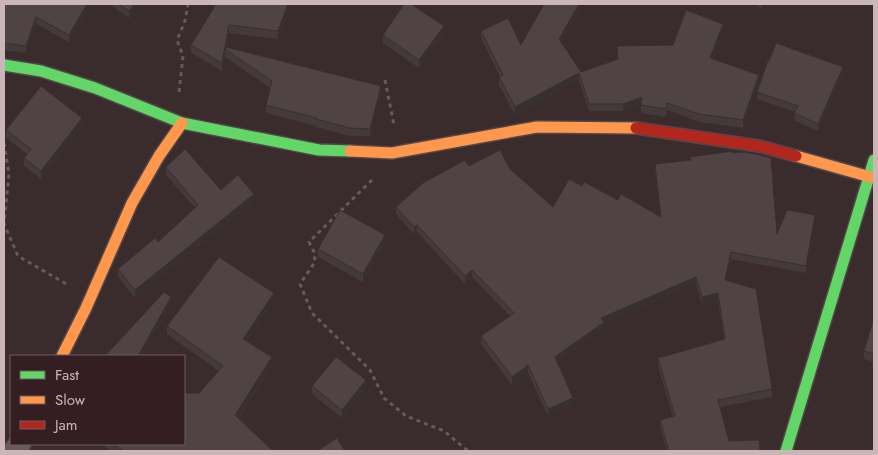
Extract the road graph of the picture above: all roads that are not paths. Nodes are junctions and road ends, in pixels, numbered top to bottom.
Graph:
1 (4, 64) edge
2 (182, 123) junction
3 (874, 160) edge
4 (872, 177) edge
5 (62, 355) edge
6 (786, 451) edge

1 - 2 street
2 - 4 street
2 - 5 street
3 - 4 street
4 - 6 street

